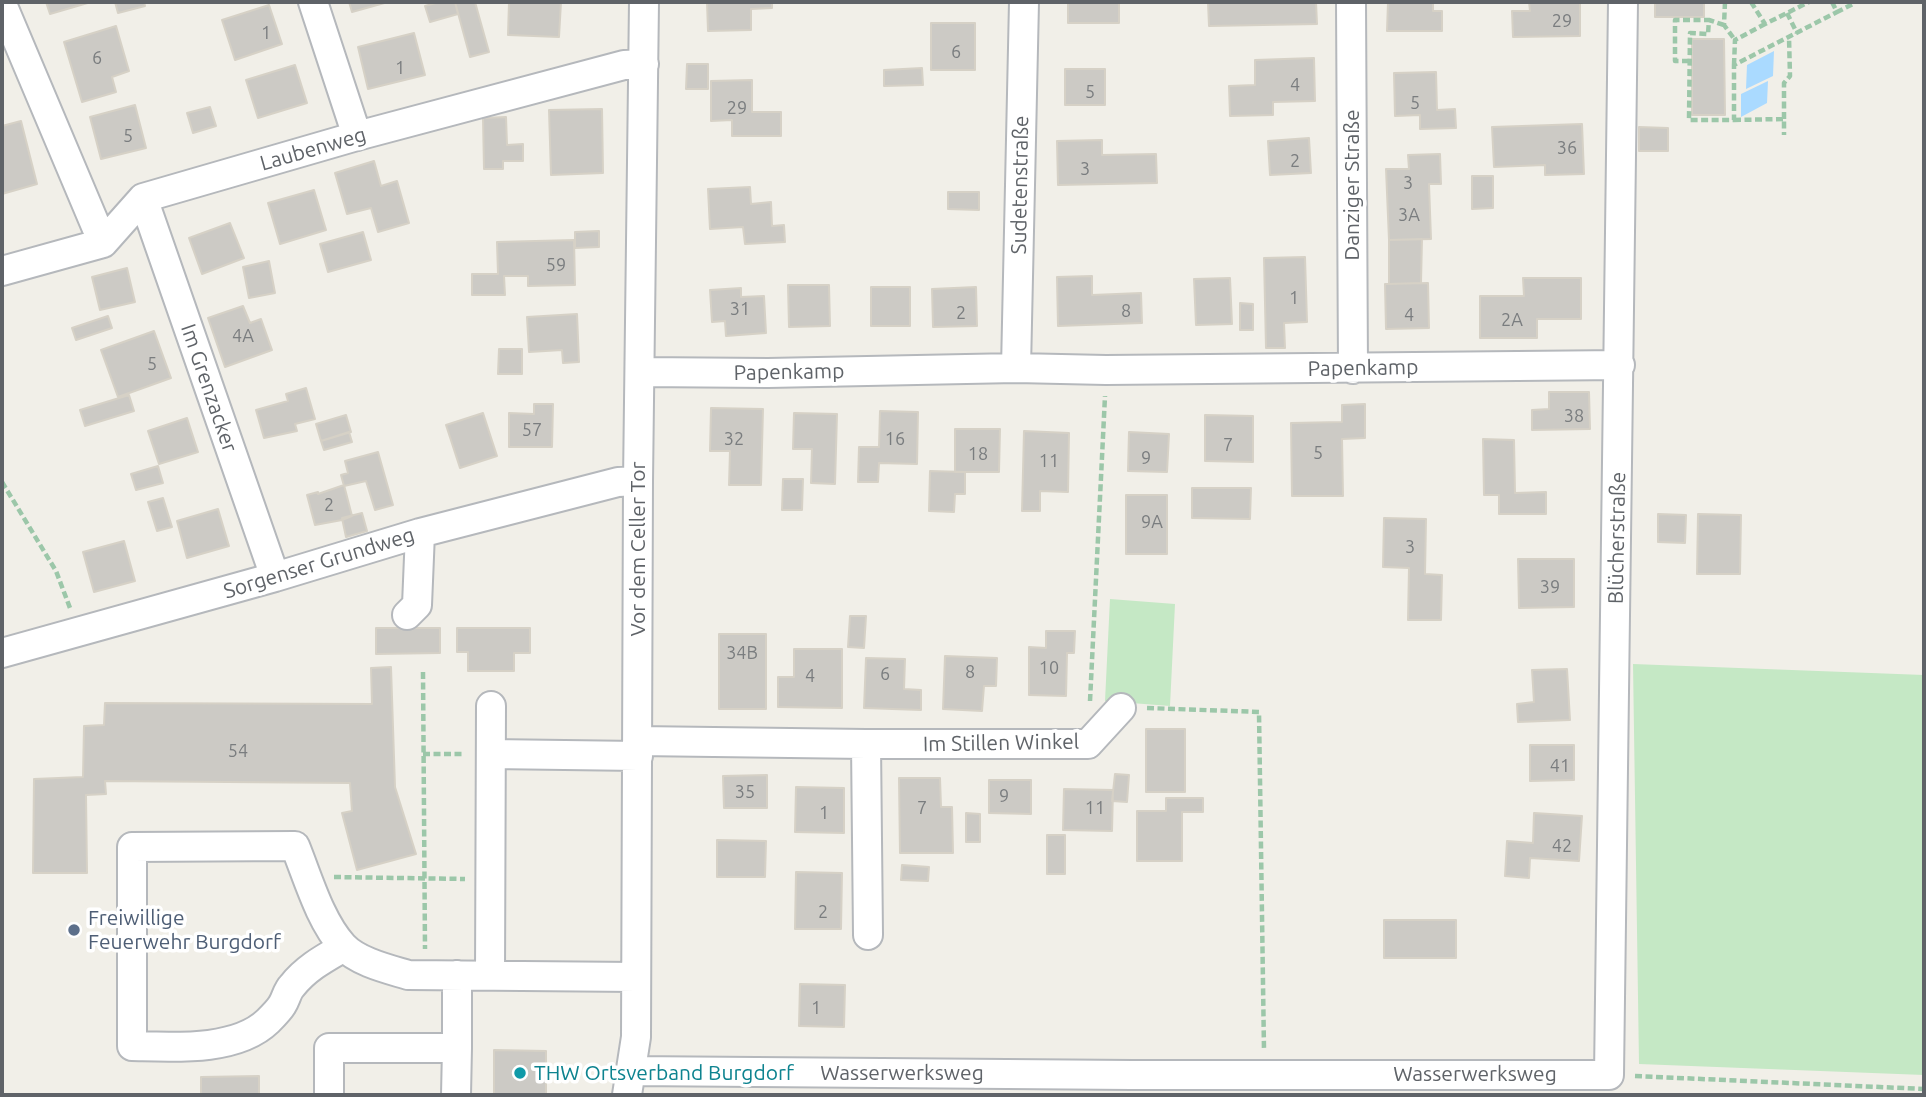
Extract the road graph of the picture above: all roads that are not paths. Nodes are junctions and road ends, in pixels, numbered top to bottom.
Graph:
1 (313, 2) edge
2 (644, 2) edge
3 (1024, 2) edge
4 (1351, 2) edge
5 (1623, 2) edge
6 (2, 4) edge
7 (644, 64) junction
8 (357, 136) junction
9 (143, 198) junction
10 (103, 243) junction
11 (2, 271) edge
12 (1620, 365) junction
13 (1016, 368) junction
14 (1353, 369) junction
15 (640, 372) junction
16 (638, 481) junction
17 (420, 533) junction
18 (275, 578) junction
19 (407, 615) dead end
20 (2, 653) edge
21 (492, 706) dead end
22 (1121, 708) road end
23 (866, 744) junction
24 (638, 749) junction
25 (491, 754) junction
26 (868, 935) dead end
27 (344, 947) junction
28 (457, 975) junction
29 (490, 975) junction
30 (636, 977) junction
31 (457, 1048) junction
32 (1609, 1075) joint
33 (629, 1083) edge
34 (1131, 1085) edge
35 (329, 1095) edge
36 (456, 1095) edge

1 - 8 street
2 - 7 street, Vor dem Celler Tor
3 - 13 street, Sudetenstraße
4 - 14 street, Danziger Straße
5 - 12 street, Blücherstraße
6 - 10 street
7 - 8 street, Laubenweg
7 - 15 street, Vor dem Celler Tor
8 - 9 street, Laubenweg
9 - 10 street
9 - 18 street, Im Grenzacker
10 - 11 street
12 - 14 street, Papenkamp
12 - 32 street, Blücherstraße
13 - 14 street, Papenkamp
13 - 15 street, Papenkamp
15 - 16 street, Vor dem Celler Tor
16 - 17 street, Sorgenser Grundweg
16 - 24 street, Vor dem Celler Tor
17 - 18 street, Sorgenser Grundweg
17 - 19 street
18 - 20 street, Sorgenser Grundweg
21 - 25 street
22 - 23 street, Im Stillen Winkel
23 - 24 street, Im Stillen Winkel
23 - 26 street
24 - 25 street, Im Stillen Winkel
24 - 30 street, Vor dem Celler Tor
25 - 29 street
27 - 27 street
27 - 28 street
28 - 29 street
28 - 31 street
29 - 30 street
30 - 33 street, Vor dem Celler Tor
31 - 35 street
31 - 36 street
32 - 34 street, Wasserwerksweg
33 - 34 street, Wasserwerksweg

